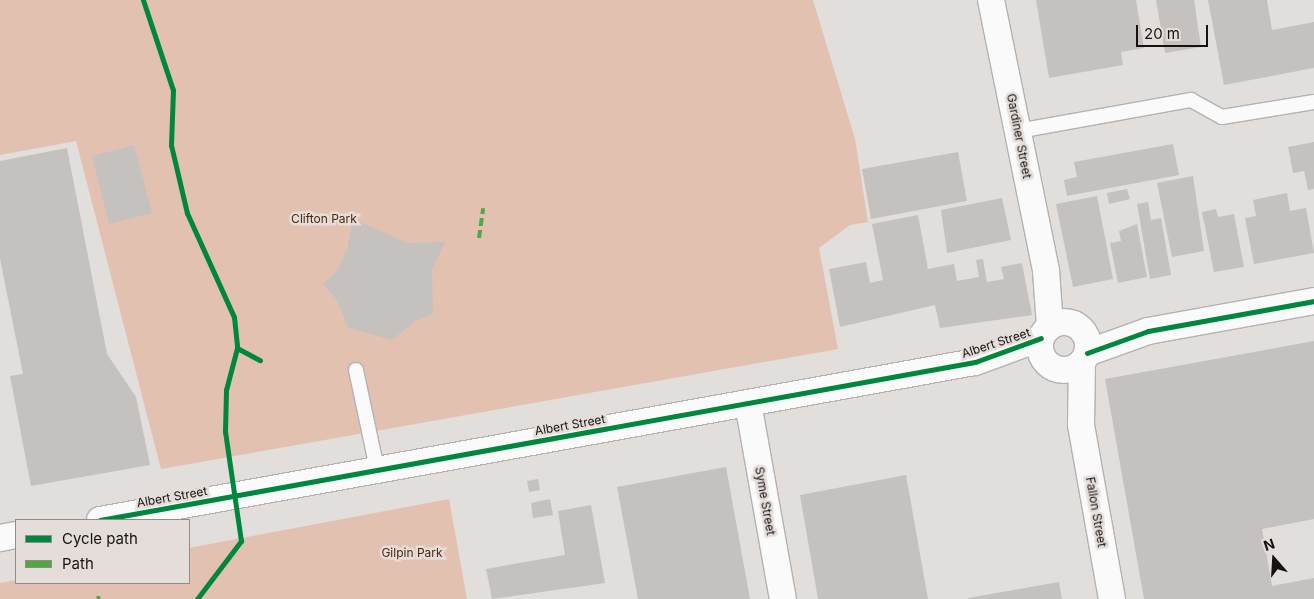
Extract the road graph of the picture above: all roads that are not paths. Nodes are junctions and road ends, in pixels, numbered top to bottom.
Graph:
1 (991, 0) edge
2 (1314, 102) edge
3 (1018, 131) junction
4 (1314, 301) edge
5 (1064, 346) junction
6 (356, 370) dead end
7 (748, 403) junction
8 (377, 469) junction
9 (105, 519) edge
10 (15, 535) edge
11 (0, 538) edge
12 (783, 599) edge
13 (1112, 599) edge

1 - 3 street, Gardiner Street
2 - 3 lane
3 - 5 street, Gardiner Street
4 - 5 street, Albert Street
5 - 7 street, Albert Street
5 - 13 street, Fallon Street
6 - 8 lane
7 - 8 street, Albert Street
7 - 12 street, Syme Street
8 - 9 street, Albert Street
10 - 11 street

